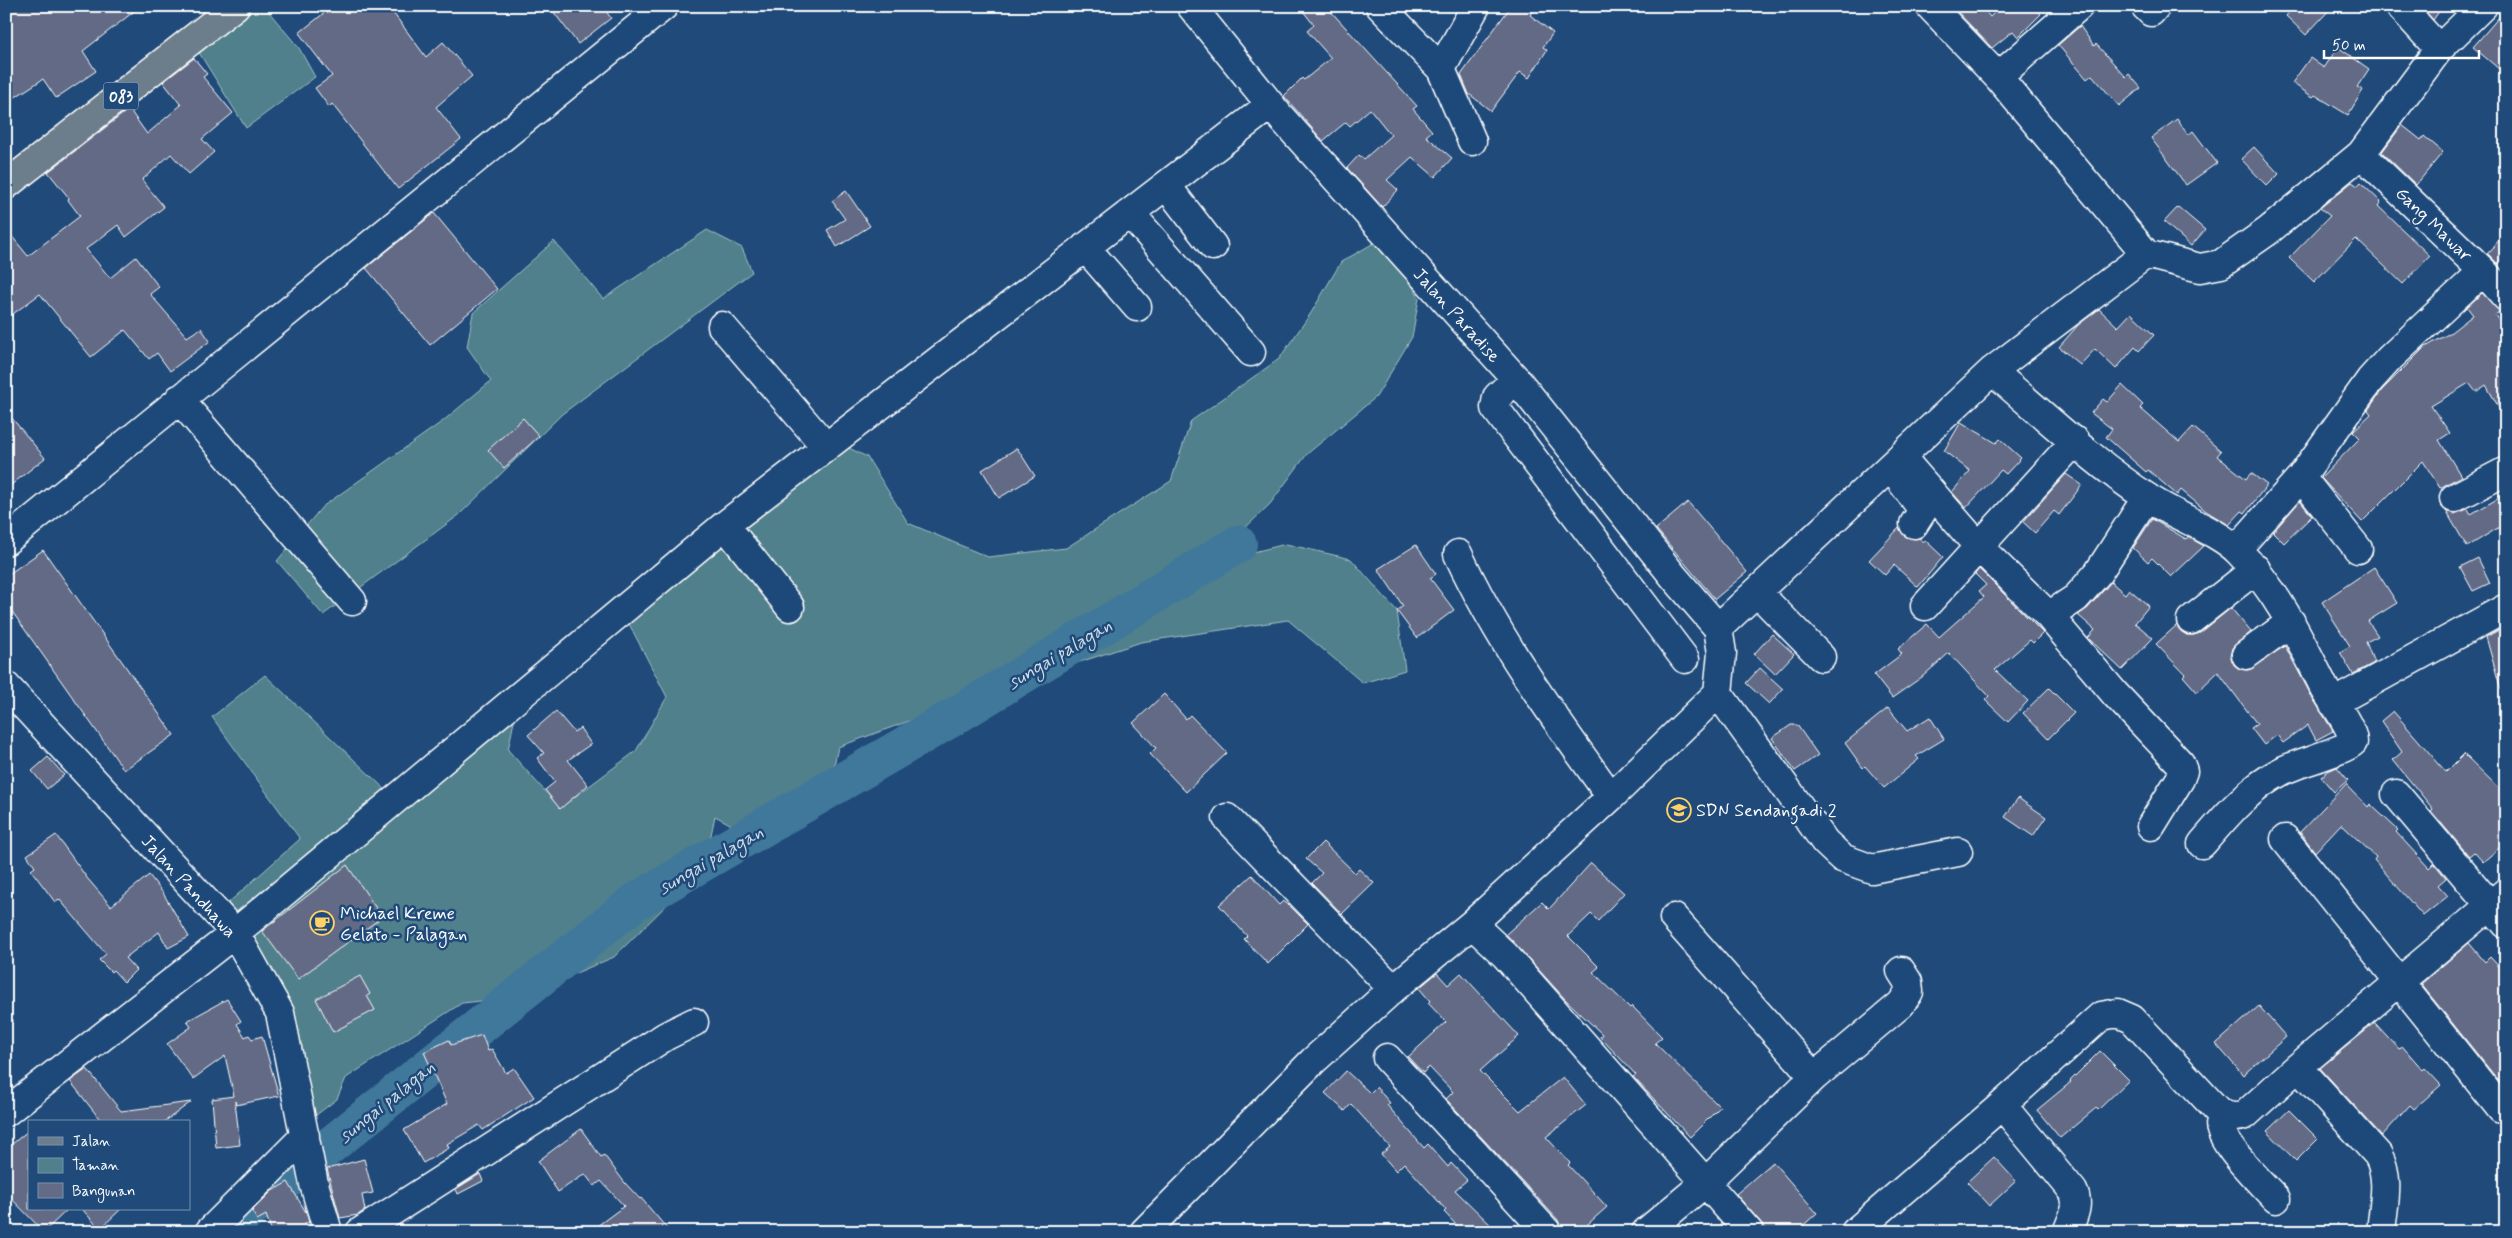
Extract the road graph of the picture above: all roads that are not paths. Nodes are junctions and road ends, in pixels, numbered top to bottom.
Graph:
1 (235, 6) edge
2 (664, 6) edge
3 (1191, 6) edge
4 (1476, 6) edge
5 (1930, 6) edge
6 (2079, 6) edge
7 (2145, 6) edge
8 (2156, 6) edge
9 (2400, 6) edge
10 (2483, 6) edge
11 (1389, 9) edge
12 (2440, 49) junction
13 (1441, 68) junction
14 (1998, 77) junction
15 (1270, 105) junction
16 (1472, 141) dead end
17 (2361, 154) junction
18 (6, 185) edge
19 (1166, 185) junction
20 (1130, 212) junction
21 (1213, 246) dead end
22 (1085, 247) junction
23 (2146, 254) junction
24 (2483, 271) junction
25 (2506, 297) edge
26 (1137, 307) dead end
27 (722, 326) dead end
28 (1251, 352) dead end
29 (1992, 371) junction
30 (1516, 379) junction
31 (179, 399) junction
32 (2075, 441) junction
33 (826, 447) junction
34 (1895, 462) junction
35 (2506, 471) edge
36 (2301, 477) junction
37 (2146, 497) junction
38 (2454, 498) dead end
39 (1914, 524) dead end
40 (725, 525) junction
41 (6, 542) edge
42 (1979, 547) junction
43 (2237, 549) junction
44 (2358, 550) dead end
45 (1458, 554) dead end
46 (2256, 569) junction
47 (1674, 577) junction
48 (1757, 592) junction
49 (1639, 600) junction
50 (352, 601) dead end
51 (790, 606) dead end
52 (1925, 606) dead end
53 (2506, 608) edge
54 (2049, 616) junction
55 (2191, 620) dead end
56 (2291, 622) junction
57 (1718, 628) junction
58 (2246, 655) dead end
59 (1821, 657) dead end
60 (1684, 659) dead end
61 (6, 686) edge
62 (1718, 694) junction
63 (2333, 704) junction
64 (2396, 794) dead end
65 (1611, 798) junction
66 (1227, 818) dead end
67 (2151, 826) dead end
68 (2285, 839) dead end
69 (2202, 844) dead end
70 (1958, 852) dead end
71 (2501, 907) edge
72 (1674, 918) dead end
73 (1472, 924) junction
74 (235, 933) junction
75 (1901, 971) dead end
76 (2400, 981) junction
77 (1393, 989) junction
78 (694, 1022) dead end
79 (1387, 1058) dead end
80 (2298, 1067) junction
81 (1814, 1077) junction
82 (2002, 1106) junction
83 (2501, 1109) dead end
84 (6, 1112) edge
85 (2223, 1115) junction
86 (306, 1145) junction
87 (1707, 1181) junction
88 (2276, 1199) dead end
89 (210, 1232) edge
90 (328, 1232) edge
91 (360, 1232) edge
92 (1144, 1232) edge
93 (1547, 1232) edge
94 (1646, 1232) edge
95 (1750, 1232) edge
96 (1855, 1232) edge
97 (2067, 1232) edge
98 (2381, 1232) edge

1 - 18 main road, 083
2 - 31 street
3 - 15 street, Jalan Paradise
4 - 13 street
5 - 14 street
6 - 14 street
7 - 8 street
9 - 12 street
10 - 12 street
11 - 13 street
12 - 17 street
13 - 16 street
14 - 23 street
15 - 19 street
15 - 30 street, Jalan Paradise
17 - 23 street
17 - 24 street, Gang Mawar
19 - 20 street
19 - 21 street
20 - 22 street
20 - 28 street
22 - 26 street
22 - 33 street
23 - 29 street
24 - 25 street, Gang Mawar
24 - 36 street
27 - 33 street
29 - 32 street
29 - 34 street
30 - 47 street, Jalan Paradise
30 - 49 street
31 - 41 street
31 - 50 street
32 - 37 street
32 - 42 street
33 - 40 street
34 - 39 street
34 - 42 street
34 - 48 street
35 - 38 street
36 - 43 street
36 - 44 street
37 - 43 street
37 - 54 street
40 - 51 street
40 - 74 street
42 - 52 street
42 - 54 street
43 - 46 street
45 - 65 street
46 - 55 street
46 - 56 street
47 - 49 street
47 - 57 street, Jalan Paradise
48 - 57 street
48 - 59 street
49 - 60 street
53 - 63 street
54 - 67 street
56 - 58 street
56 - 63 street
57 - 62 street
61 - 74 street, Jalan Pandhawa
62 - 65 street
62 - 70 street
63 - 69 street
64 - 71 street
65 - 73 street
66 - 77 street
68 - 76 street
71 - 76 street
72 - 81 street
73 - 77 street
73 - 87 street
74 - 84 street
74 - 86 street, Jalan Pandhawa
75 - 81 street
76 - 80 street
76 - 83 street
77 - 92 street
78 - 91 street
79 - 93 street
80 - 85 street
80 - 98 street
81 - 87 street
82 - 85 street
82 - 96 street
82 - 97 street
85 - 88 street
86 - 89 street
86 - 90 street, Jalan Pandhawa
87 - 94 street
87 - 95 street

